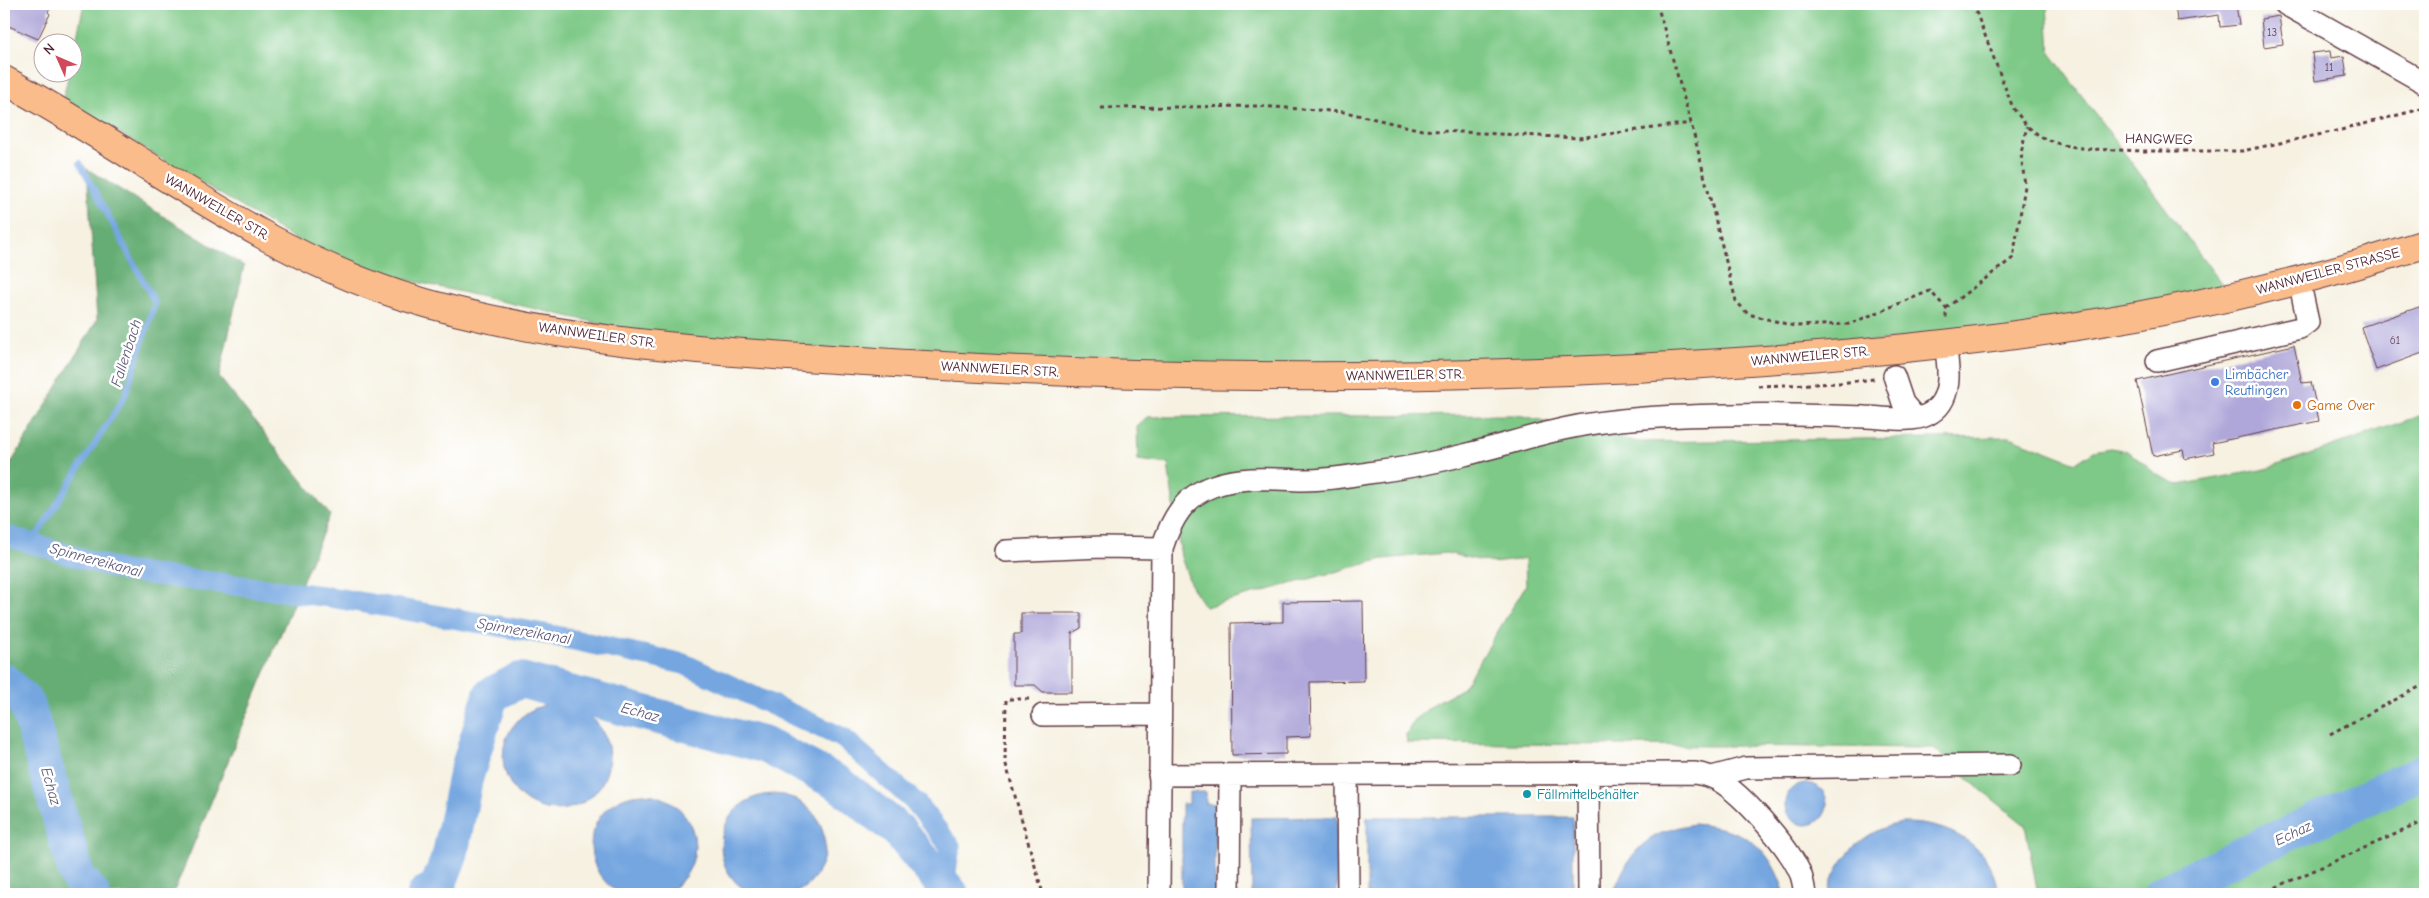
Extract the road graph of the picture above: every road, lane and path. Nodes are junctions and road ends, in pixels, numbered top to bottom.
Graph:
1 (1657, 4) edge
2 (1973, 4) edge
3 (2285, 4) edge
4 (4, 80) edge
5 (2425, 80) edge
6 (1101, 108) dead end
7 (2425, 108) edge
8 (1691, 123) junction
9 (2027, 126) junction
10 (2425, 244) edge
11 (2299, 280) junction
12 (2230, 296) joint
13 (1946, 308) junction
14 (1945, 344) junction
15 (2157, 361) dead end
16 (1894, 376) dead end
17 (1915, 418) junction
18 (1162, 548) junction
19 (1006, 551) dead end
20 (2425, 684) edge
21 (1160, 714) junction
22 (1043, 715) joint
23 (2330, 734) dead end
24 (2010, 765) dead end
25 (1347, 774) junction
26 (1159, 775) junction
27 (1588, 775) junction
28 (1230, 776) junction
29 (1712, 777) junction
30 (2425, 821) edge
31 (1043, 894) edge
32 (1159, 894) edge
33 (1229, 894) edge
34 (1348, 894) edge
35 (1588, 894) edge
36 (1805, 894) edge
37 (2261, 894) edge

1 - 8 path
2 - 9 path, HANGWEG
3 - 5 street
4 - 14 main road, WANNWEILER STR.
6 - 8 path
7 - 9 path, HANGWEG
8 - 13 path
9 - 13 path
10 - 11 main road, WANNWEILER STRASSE
11 - 12 main road, WANNWEILER STRASSE
11 - 15 street
12 - 14 main road, WANNWEILER STR.
13 - 14 path
14 - 17 street
16 - 17 street
17 - 18 street
18 - 19 street
18 - 21 street
20 - 23 path
21 - 22 street
21 - 26 street
22 - 31 path
24 - 29 street
25 - 27 street
25 - 28 street
25 - 34 street
26 - 28 street
26 - 32 street
27 - 29 street
27 - 35 street
28 - 33 street
29 - 36 street
30 - 37 path

